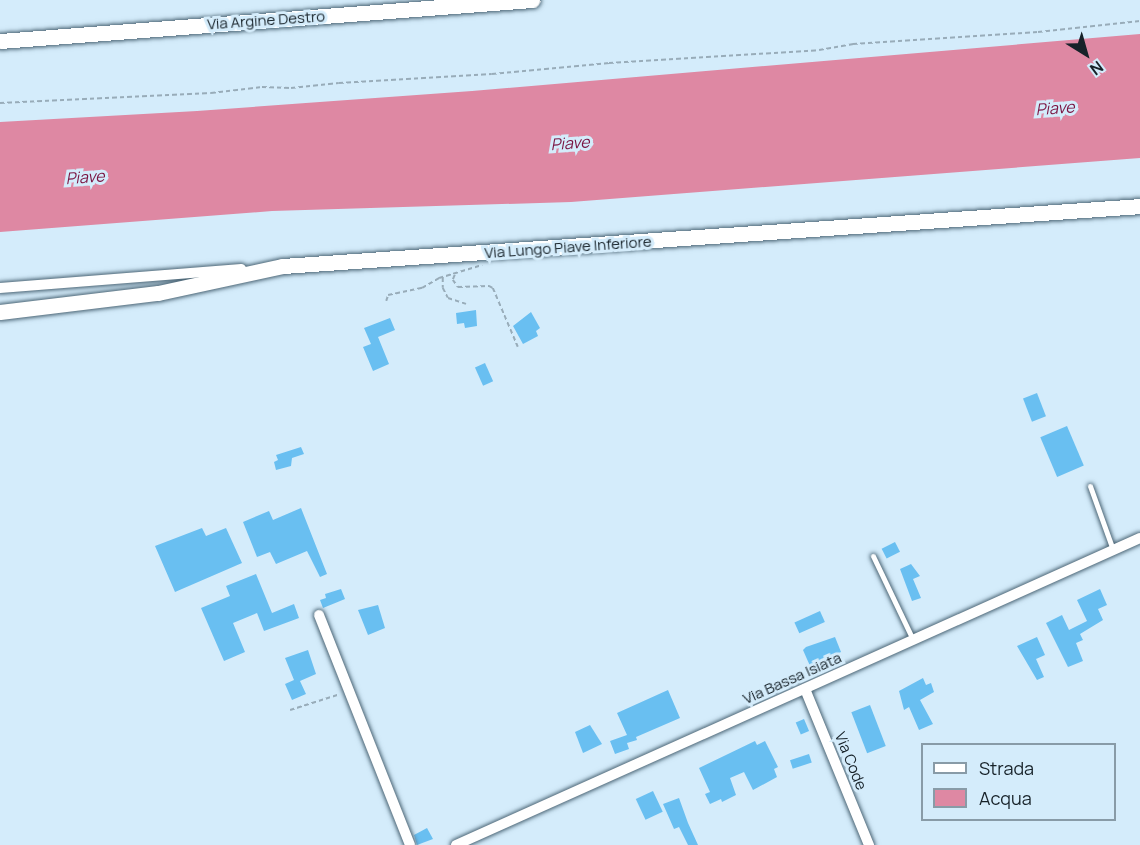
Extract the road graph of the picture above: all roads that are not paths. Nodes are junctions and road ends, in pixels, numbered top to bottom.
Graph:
1 (532, 0) edge
2 (0, 41) edge
3 (1140, 206) edge
4 (284, 266) junction
5 (0, 288) edge
6 (0, 312) edge
7 (1090, 486) dead end
8 (1140, 538) edge
9 (1113, 550) junction
10 (873, 556) dead end
11 (319, 615) dead end
12 (913, 640) junction
13 (805, 689) junction
14 (410, 845) edge
15 (456, 845) edge
16 (869, 845) edge

1 - 2 main road, Via Argine Destro
3 - 4 main road, Via Lungo Piave Inferiore
4 - 5 street
4 - 6 main road, Via Lungo Piave Inferiore
7 - 9 lane
8 - 9 street, Via Bassa Isiata
9 - 12 street, Via Bassa Isiata
10 - 12 lane
11 - 14 street
12 - 13 street, Via Bassa Isiata
13 - 15 street, Via Bassa Isiata
13 - 16 street, Via Code

